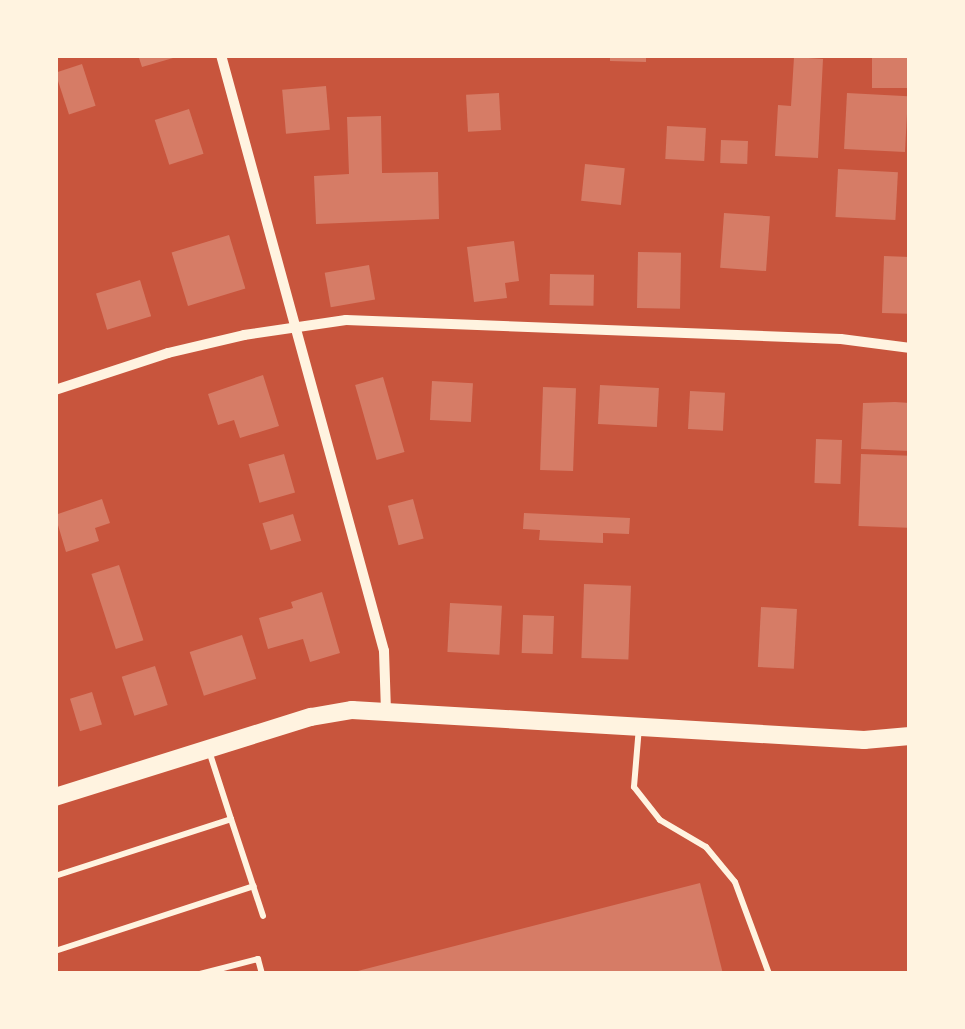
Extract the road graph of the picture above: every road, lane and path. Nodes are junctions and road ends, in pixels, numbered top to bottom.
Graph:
1 (221, 55) edge
2 (295, 327) junction
3 (910, 348) edge
4 (55, 390) edge
5 (386, 710) junction
6 (639, 726) junction
7 (910, 736) edge
8 (209, 748) junction
9 (55, 797) edge
10 (231, 818) junction
11 (55, 876) edge
12 (254, 886) junction
13 (263, 916) dead end
14 (55, 951) edge
15 (200, 974) edge
16 (262, 974) edge
17 (769, 974) edge

1 - 2 street
2 - 3 street
2 - 4 street
2 - 5 street
5 - 6 main road
5 - 8 main road
6 - 7 main road
6 - 17 lane
8 - 9 main road
8 - 10 lane
10 - 11 lane
10 - 12 lane
12 - 13 lane
12 - 14 lane
15 - 16 lane

